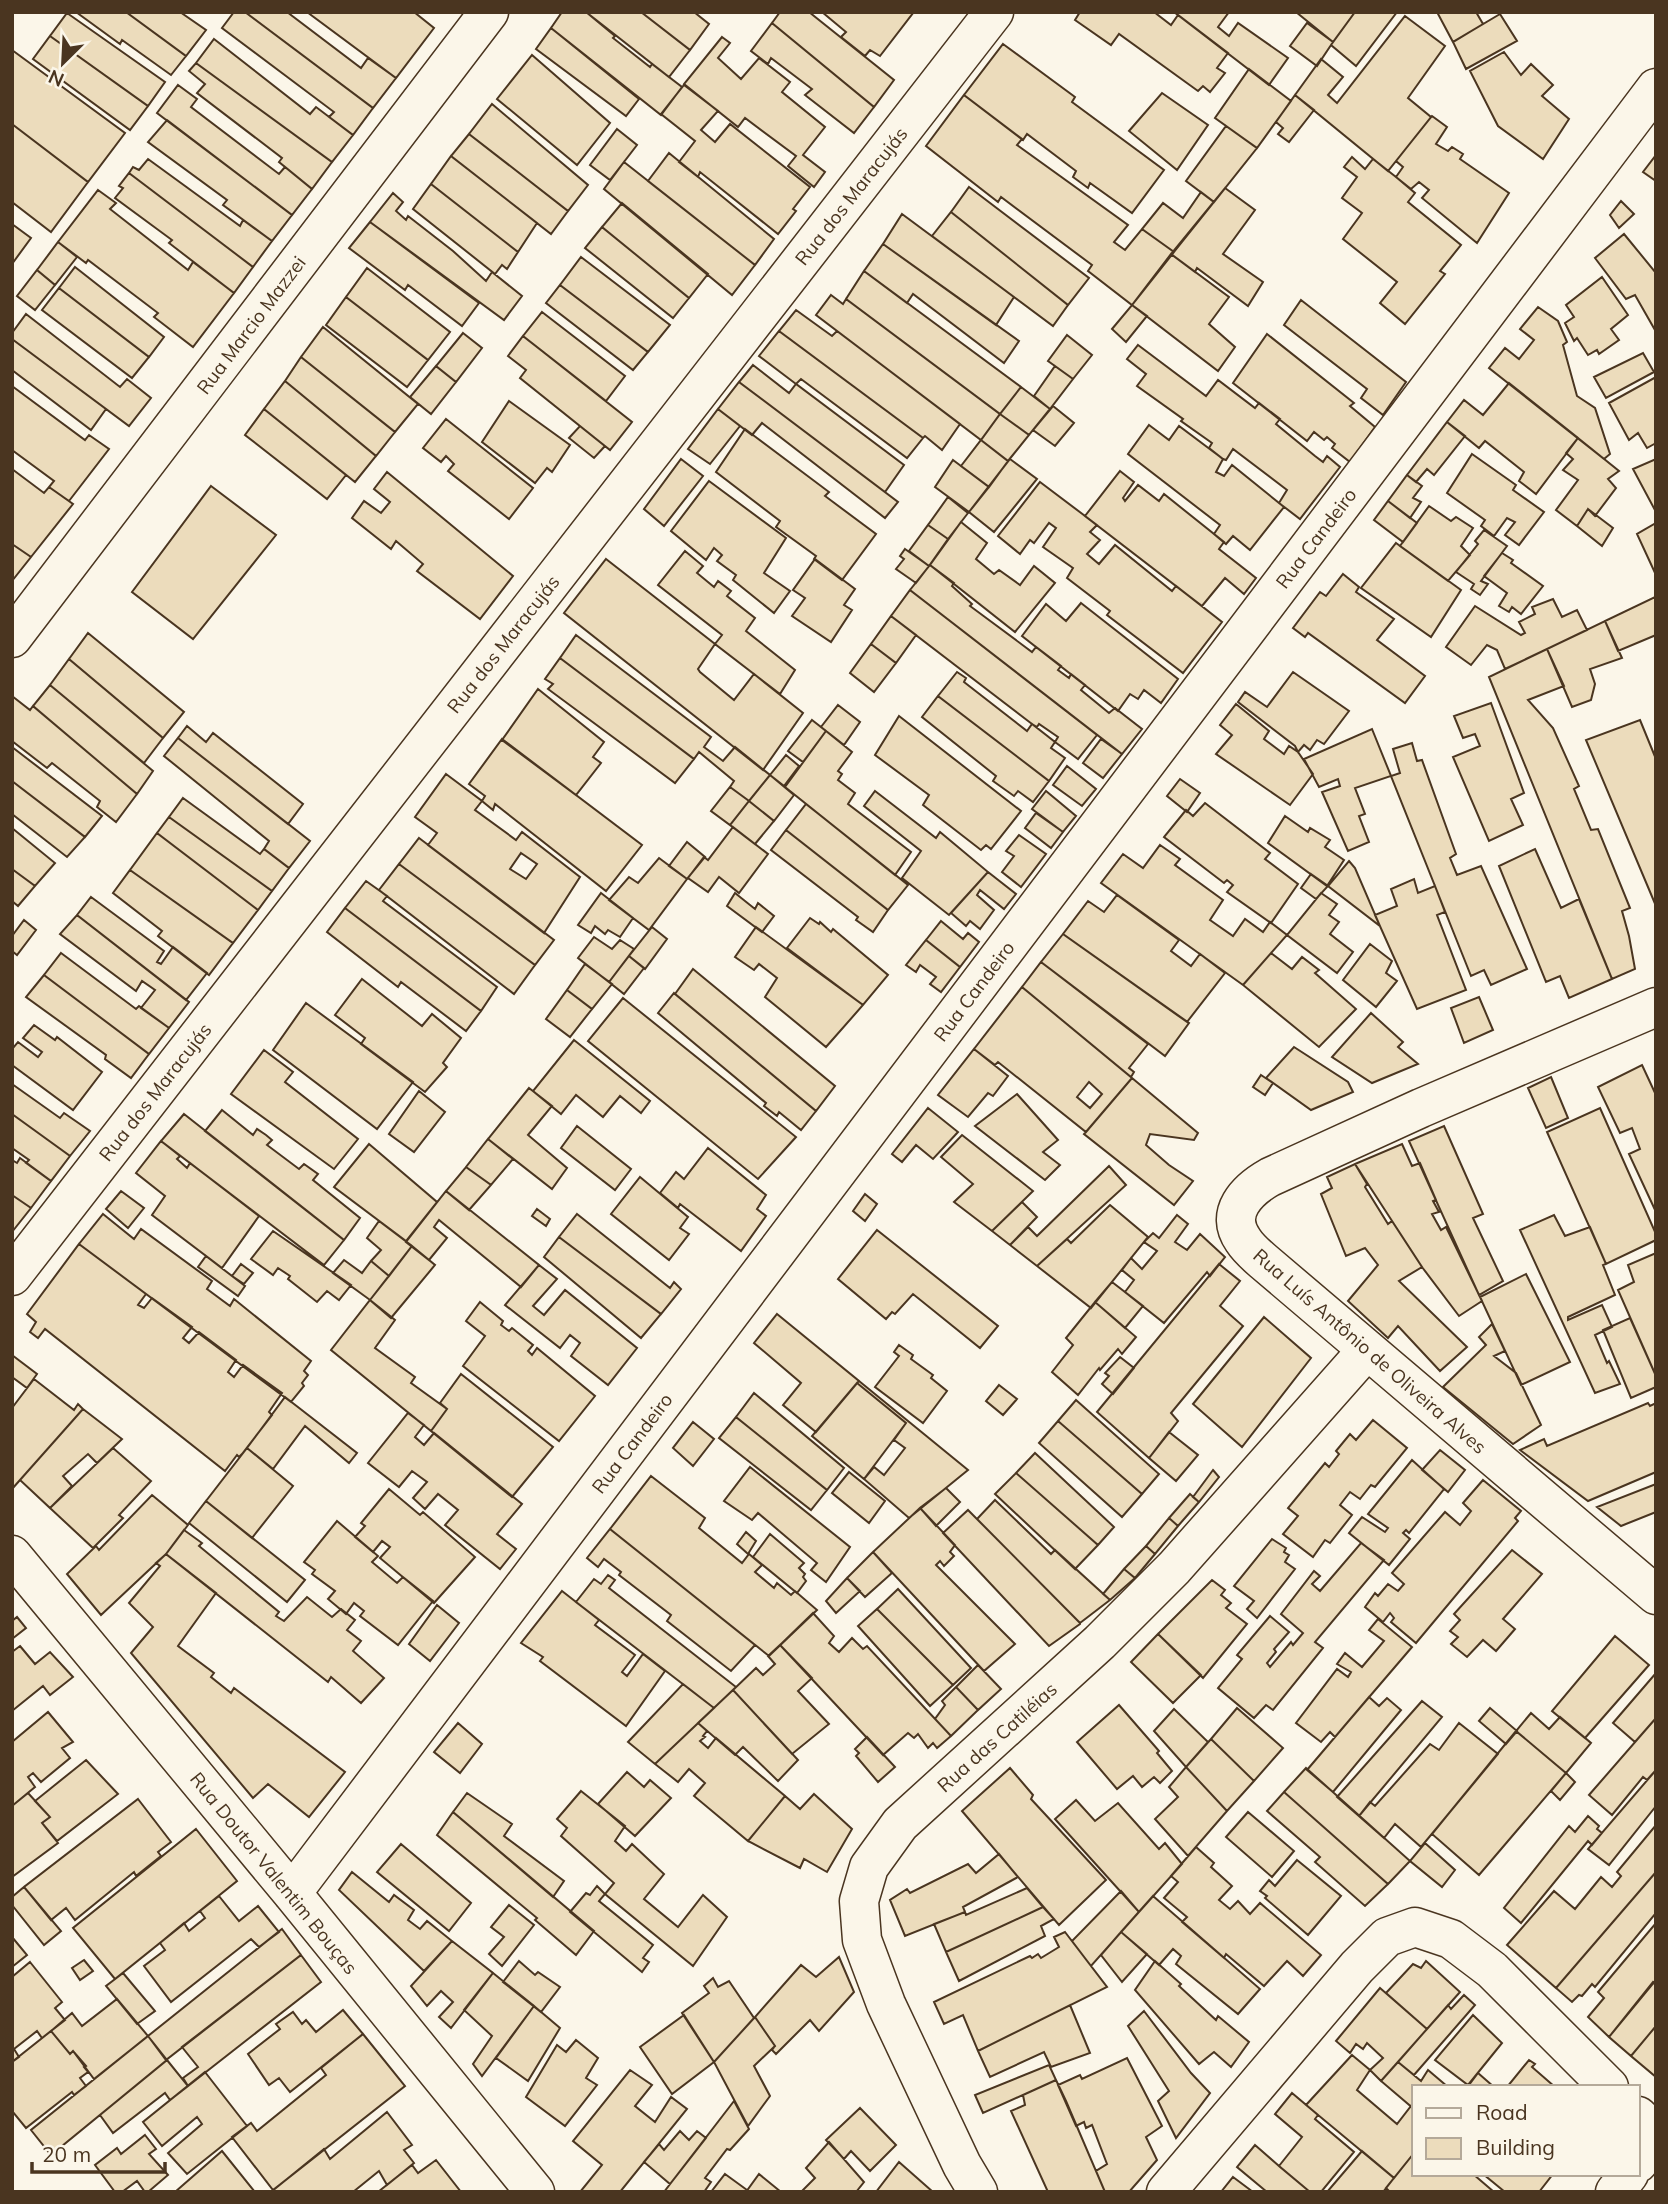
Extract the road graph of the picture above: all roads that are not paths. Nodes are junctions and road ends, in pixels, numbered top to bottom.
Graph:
1 (489, 12) edge
2 (994, 12) edge
3 (1656, 88) edge
4 (12, 638) edge
5 (1656, 1007) edge
6 (12, 1276) edge
7 (1367, 1350) junction
8 (12, 1555) edge
9 (1656, 1595) edge
10 (292, 1893) junction
11 (1607, 2085) edge
12 (1640, 2118) edge
13 (1656, 2133) edge
14 (1656, 2141) edge
15 (1640, 2161) edge
16 (1627, 2176) edge
17 (535, 2192) edge
18 (978, 2192) edge
19 (1166, 2192) edge
20 (1615, 2192) edge

1 - 4 street, Rua Marcio Mazzei
2 - 6 street, Rua dos Maracujás
3 - 10 street, Rua Candeiro
5 - 7 street, Rua Luís Antônio de Oliveira Alves
7 - 9 street, Rua Luís Antônio de Oliveira Alves
7 - 18 street, Rua das Catiléias
8 - 10 street, Rua Doutor Valentim Bouças
10 - 17 street, Rua Doutor Valentim Bouças
11 - 19 street
12 - 13 street
14 - 15 street
16 - 20 street

